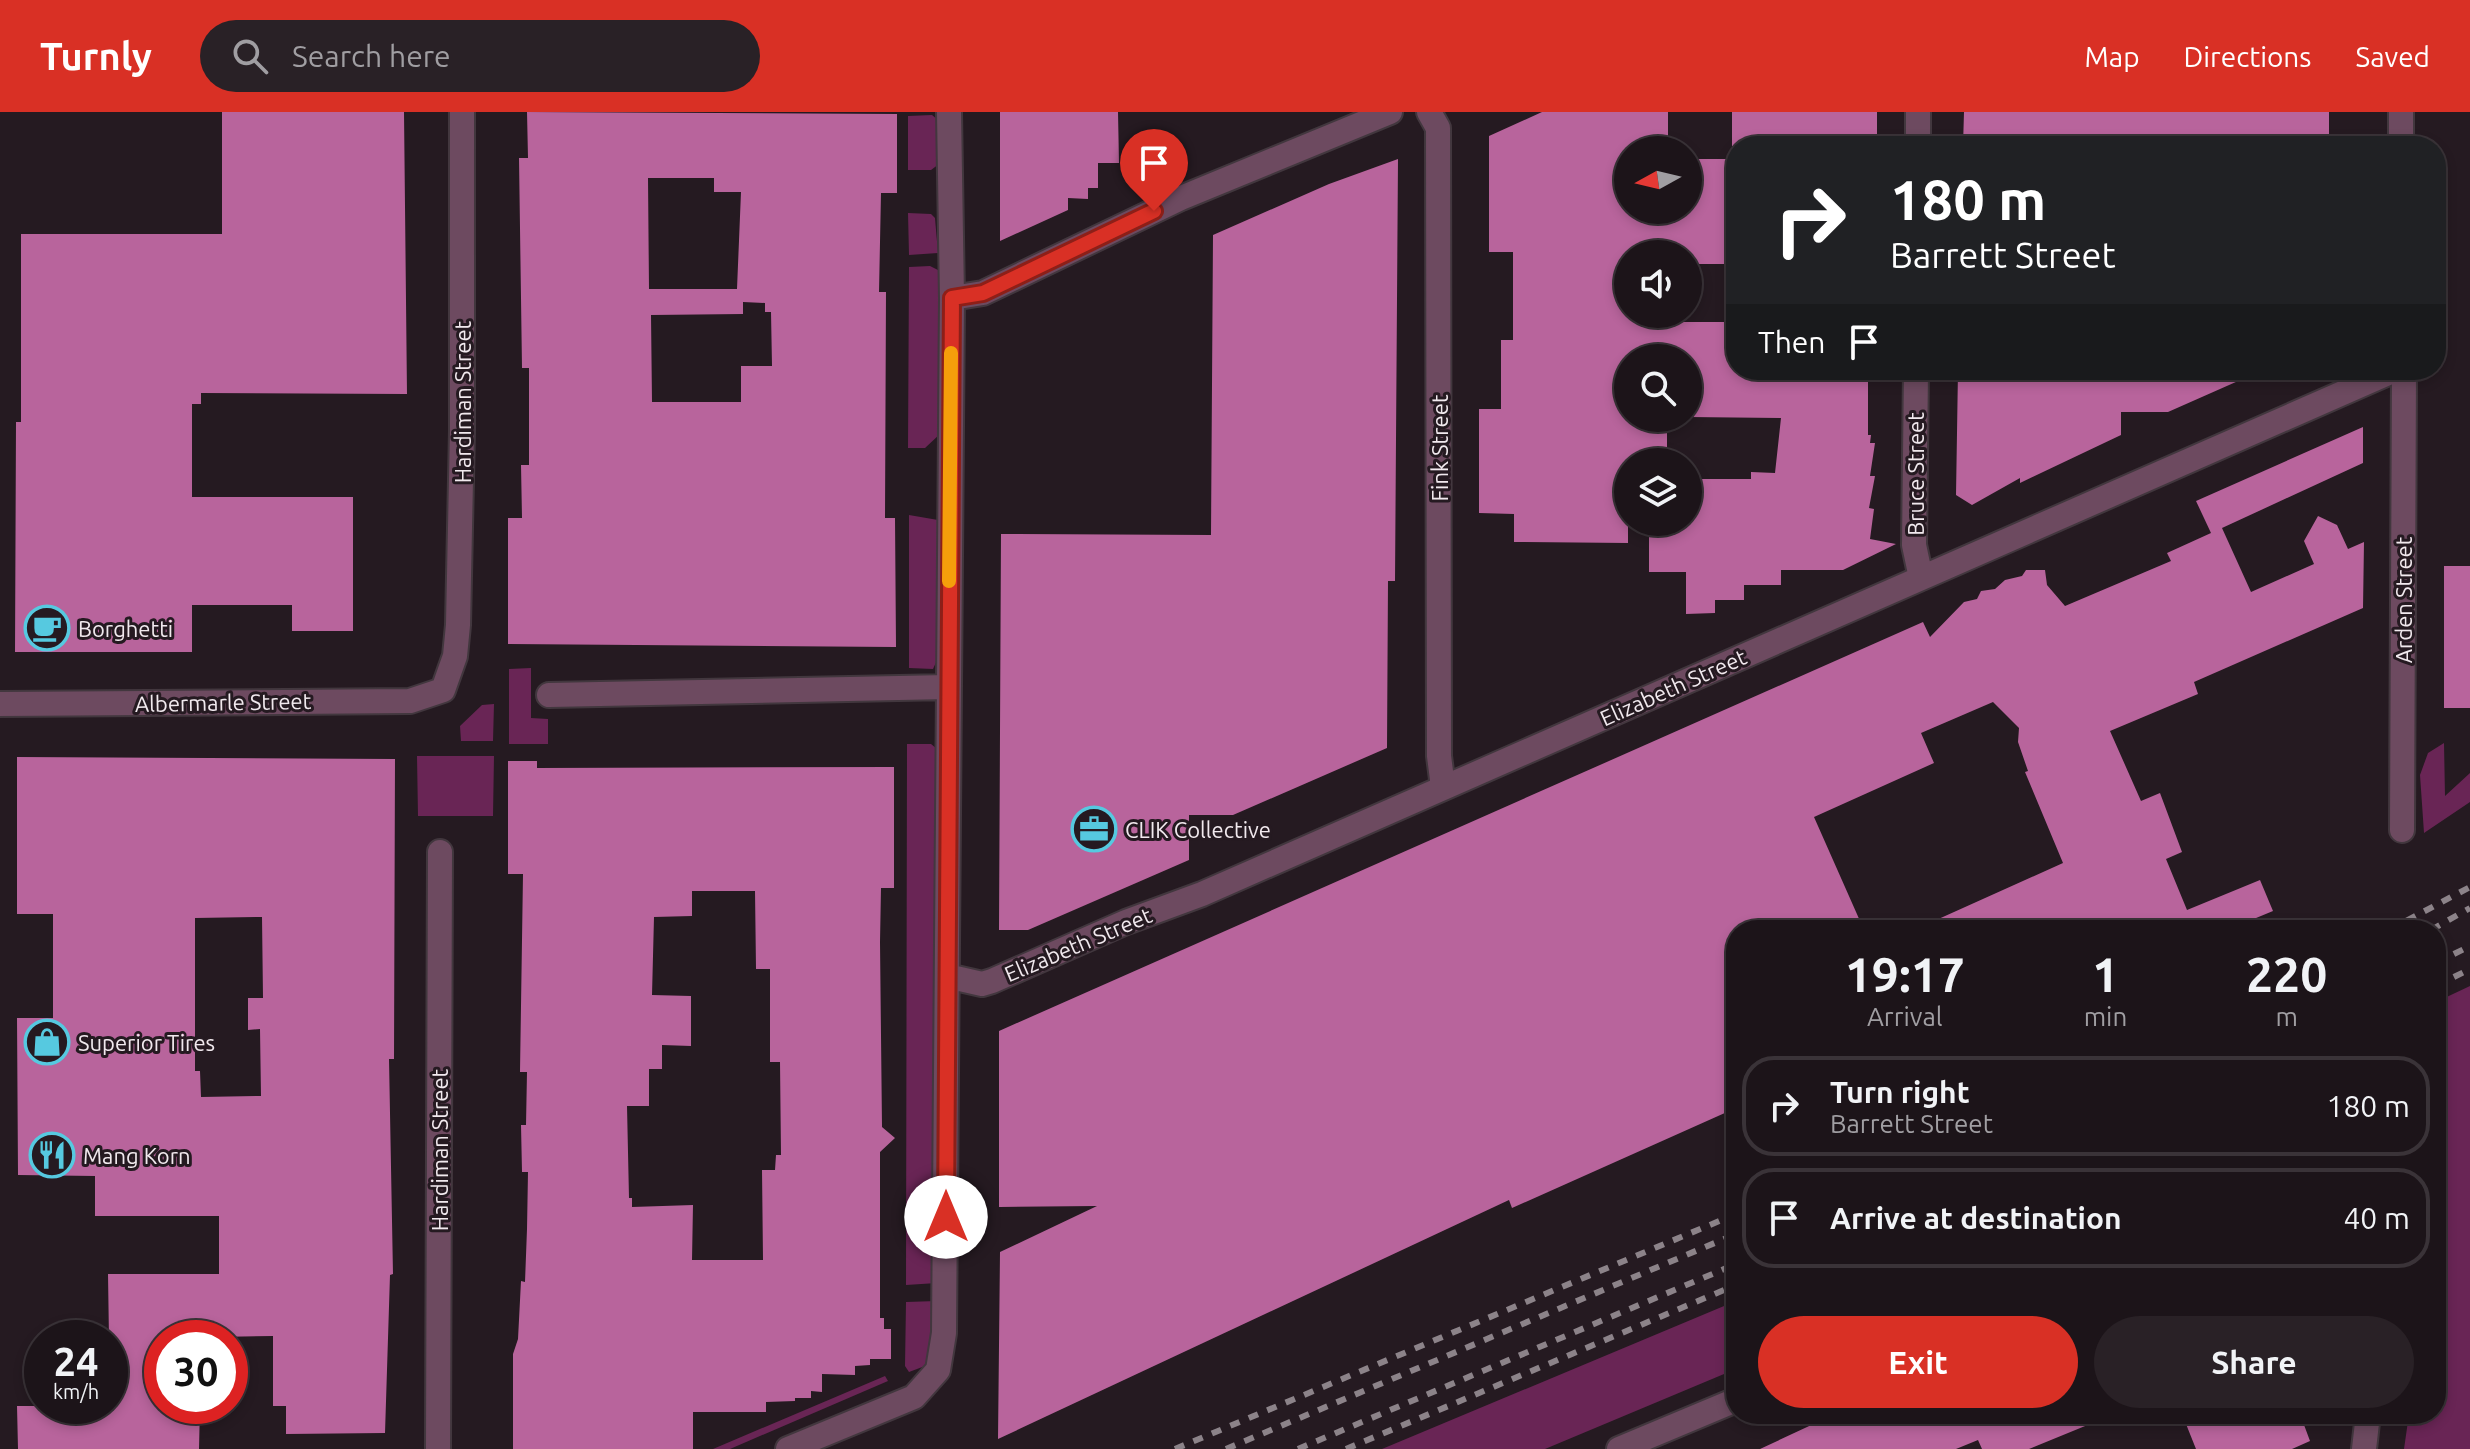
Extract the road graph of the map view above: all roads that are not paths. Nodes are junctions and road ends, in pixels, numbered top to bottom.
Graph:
1 (462, 112) edge
2 (949, 112) edge
3 (1390, 112) edge
4 (1429, 112) edge
5 (1918, 112) edge
6 (2401, 112) edge
7 (1918, 136) edge
8 (2401, 136) edge
9 (952, 298) junction
10 (1916, 380) edge
11 (2372, 380) edge
12 (2404, 380) edge
13 (1921, 578) junction
14 (948, 687) junction
15 (443, 690) joint
16 (549, 695) dead end
17 (0, 704) edge
18 (1443, 787) junction
19 (2402, 830) dead end
20 (440, 852) dead end
21 (947, 976) junction
22 (1726, 1404) edge
23 (2367, 1424) edge
24 (438, 1449) edge
25 (788, 1449) edge
26 (1619, 1449) edge
27 (2364, 1449) edge

1 - 15 street, Hardiman Street
2 - 9 street
3 - 9 street
4 - 18 street, Fink Street
5 - 7 street
6 - 8 street
9 - 14 street
10 - 13 street, Bruce Street
11 - 13 street, Elizabeth Street
12 - 19 street, Arden Street
13 - 18 street, Elizabeth Street
14 - 16 street
14 - 21 street
15 - 17 street, Albermarle Street
18 - 21 street, Elizabeth Street
20 - 24 street, Hardiman Street
21 - 25 street
22 - 26 street
23 - 27 street

